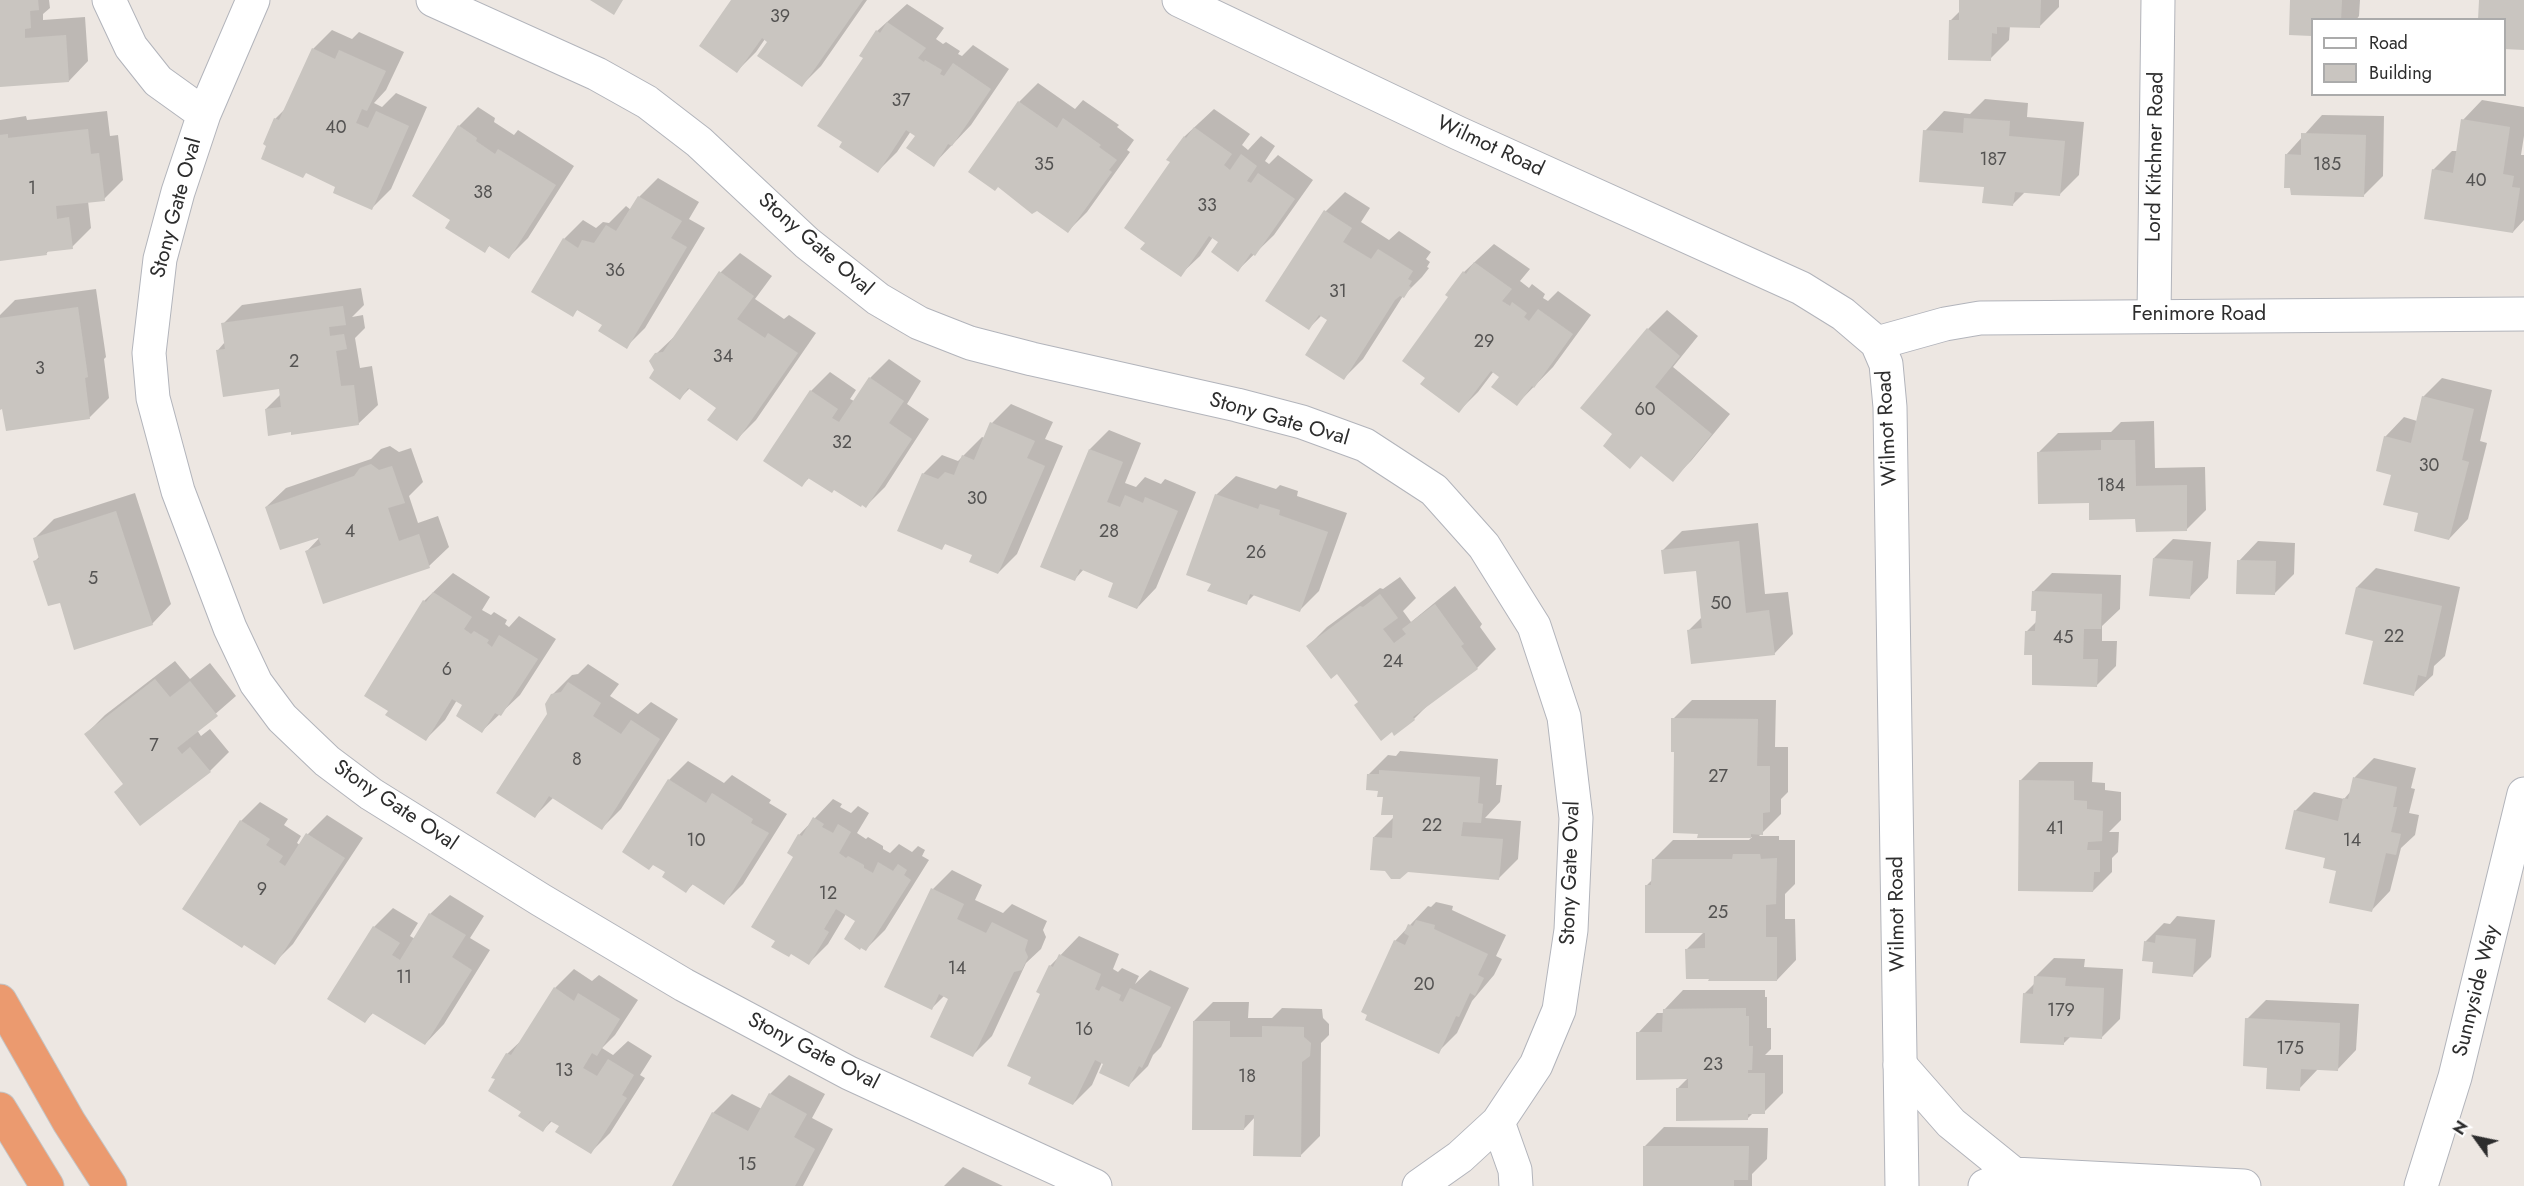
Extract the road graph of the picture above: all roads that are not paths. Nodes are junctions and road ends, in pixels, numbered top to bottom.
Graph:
1 (109, 0) edge
2 (253, 0) edge
3 (433, 0) edge
4 (1179, 0) edge
5 (2158, 0) edge
6 (204, 114) junction
7 (2524, 314) edge
8 (2154, 315) junction
9 (1877, 344) junction
10 (2524, 794) edge
11 (0, 1001) edge
12 (1900, 1065) junction
13 (0, 1109) edge
14 (1498, 1122) junction
15 (2000, 1180) edge
16 (47, 1186) edge
17 (110, 1186) edge
18 (1095, 1186) edge
19 (1419, 1186) edge
20 (1516, 1186) edge
21 (1902, 1186) edge
22 (2244, 1186) edge
23 (2421, 1186) edge

1 - 6 street
2 - 6 street, Stony Gate Oval
3 - 14 street, Stony Gate Oval
4 - 9 street, Wilmot Road
5 - 8 street, Lord Kitchner Road
6 - 18 street, Stony Gate Oval
7 - 8 street, Fenimore Road
8 - 9 street, Fenimore Road
9 - 12 street, Wilmot Road
10 - 23 street, Sunnyside Way
11 - 17 highway
12 - 15 street
12 - 21 street, Wilmot Road
13 - 16 highway
14 - 19 street, Stony Gate Oval
14 - 20 street
15 - 22 street

